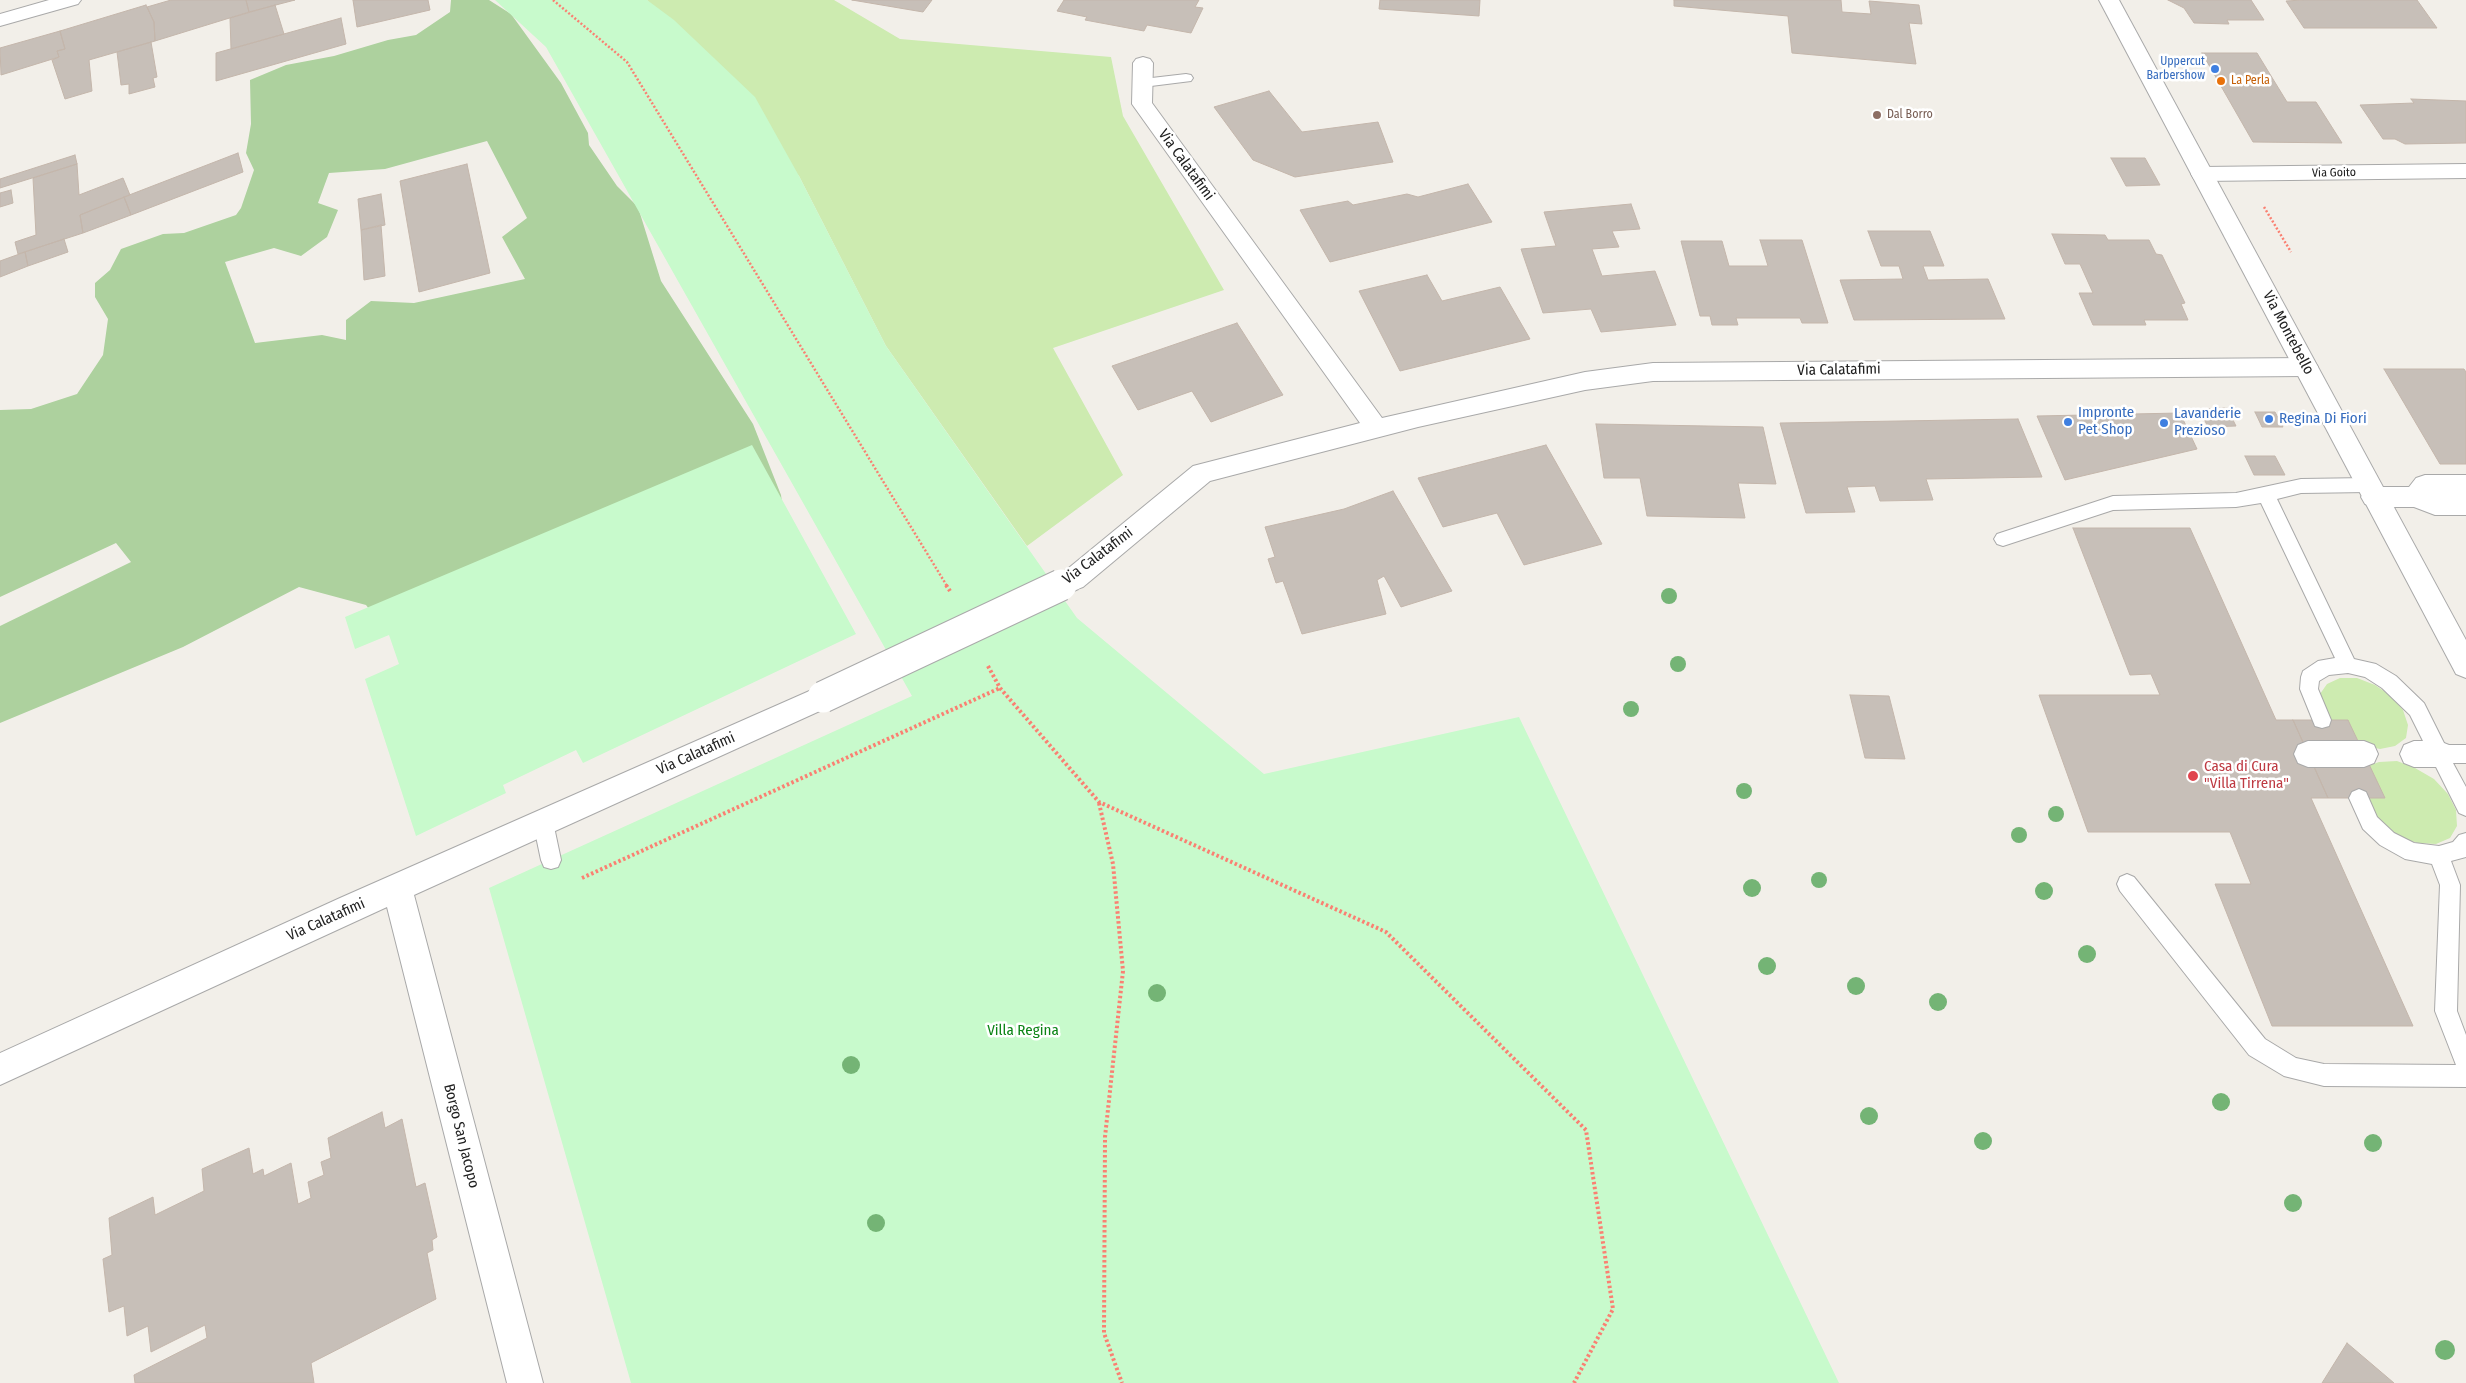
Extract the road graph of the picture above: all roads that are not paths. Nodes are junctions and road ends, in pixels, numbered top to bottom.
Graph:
1 (71, 0) edge
2 (2108, 0) edge
3 (0, 20) edge
4 (1143, 73) joint
5 (1186, 78) dead end
6 (2466, 171) edge
7 (2202, 174) junction
8 (2306, 367) junction
9 (1377, 429) junction
10 (2466, 485) edge
11 (2371, 491) junction
12 (2266, 495) junction
13 (2416, 497) junction
14 (2466, 505) edge
15 (2003, 539) dead end
16 (2348, 665) junction
17 (2466, 666) edge
18 (2322, 720) dead end
19 (2308, 754) dead end
20 (2364, 754) dead end
21 (2440, 754) edge
22 (2359, 798) dead end
23 (2466, 807) edge
24 (543, 822) junction
25 (2466, 842) edge
26 (2439, 855) junction
27 (551, 860) road end
28 (2127, 884) dead end
29 (397, 888) junction
30 (2466, 1062) edge
31 (0, 1069) edge
32 (2466, 1076) edge
33 (525, 1383) edge

1 - 3 street
2 - 7 street, Via Montebello
4 - 5 lane
4 - 9 street, Via Calatafimi
6 - 7 street, Via Goito
7 - 8 street, Via Montebello
8 - 9 street, Via Calatafimi
8 - 11 street, Via Montebello
9 - 24 street, Via Calatafimi, bridge
10 - 13 street
11 - 12 lane
11 - 13 street
11 - 17 street, Via Montebello
12 - 15 lane
12 - 16 lane
13 - 14 street
16 - 18 lane
16 - 21 lane
19 - 20 street
21 - 23 lane
22 - 26 lane
24 - 27 lane
24 - 29 street, Via Calatafimi
25 - 26 lane
26 - 30 lane
28 - 32 lane
29 - 31 street, Via Calatafimi
29 - 33 street, Borgo San Jacopo

